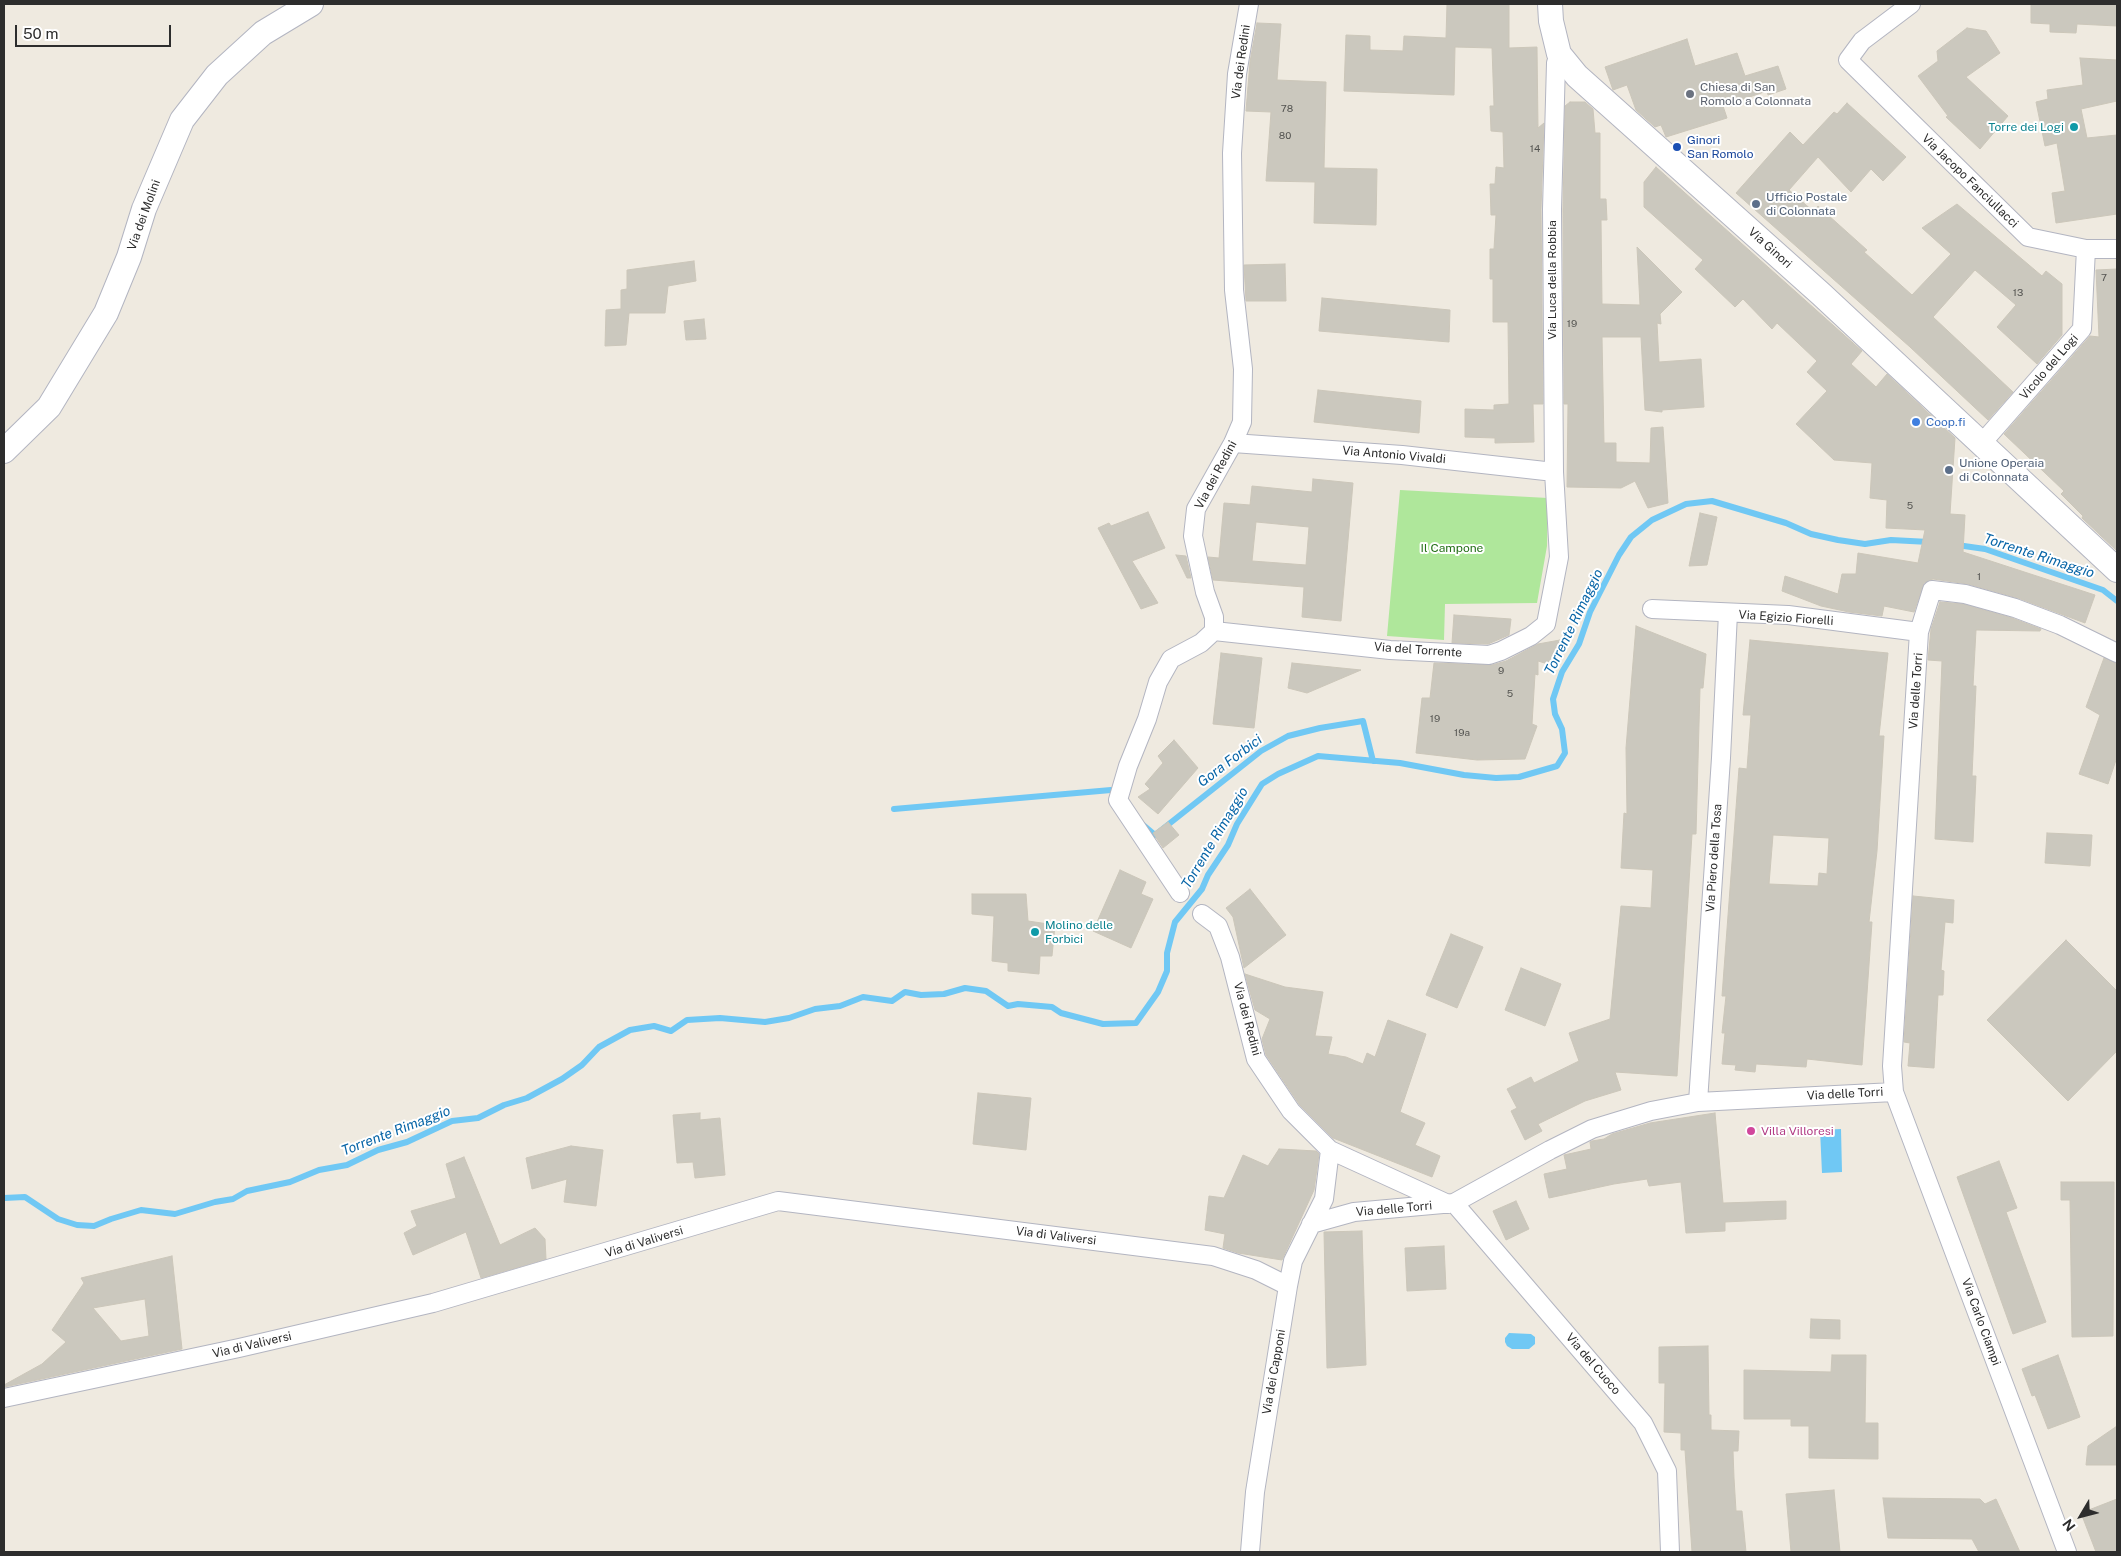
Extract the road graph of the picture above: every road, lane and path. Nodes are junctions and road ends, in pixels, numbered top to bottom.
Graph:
1 (311, 4) edge
2 (1249, 4) edge
3 (1550, 4) edge
4 (1911, 4) edge
5 (1559, 54) junction
6 (2086, 249) junction
7 (2117, 249) edge
8 (1982, 443) junction
9 (1233, 444) junction
10 (4, 451) edge
11 (1554, 472) junction
12 (1559, 557) joint
13 (2117, 570) edge
14 (1652, 609) dead end
15 (1728, 613) junction
16 (1214, 631) junction
17 (1919, 632) junction
18 (2117, 653) edge
19 (1180, 893) dead end
20 (1202, 914) dead end
21 (1894, 1092) junction
22 (1698, 1102) junction
23 (1330, 1150) junction
24 (1451, 1204) junction
25 (1312, 1224) junction
26 (1288, 1286) junction
27 (4, 1398) edge
28 (1250, 1552) edge
29 (1670, 1552) edge
30 (2067, 1552) edge

1 - 10 street, Via dei Molini
2 - 9 street, Via dei Redini
3 - 5 street, Via Luca della Robbia
4 - 6 street, Via Jacopo Fanciullacci
5 - 8 street, Via Ginori
5 - 11 street, Via Luca della Robbia
6 - 7 street, Via Jacopo Fanciullacci
6 - 8 street, Vicolo del Logi
8 - 13 street, Via Ginori
9 - 11 street, Via Antonio Vivaldi
9 - 16 street, Via dei Redini
11 - 12 street, Via Luca della Robbia
12 - 16 street, Via del Torrente
14 - 15 street, Via Egizio Fiorelli
15 - 17 street, Via Egizio Fiorelli
15 - 22 street, Via Piero della Tosa
16 - 19 street
17 - 18 street, Via delle Torri
17 - 21 street, Via delle Torri
20 - 23 street, Via dei Redini
21 - 22 street, Via delle Torri
21 - 30 street, Via Carlo Ciampi
22 - 24 street, Via delle Torri
23 - 24 street, Via delle Torri
23 - 25 street, Via dei Capponi
24 - 25 street, Via delle Torri
24 - 29 street, Via del Cuoco
25 - 26 street, Via dei Capponi
26 - 27 street, Via di Valiversi
26 - 28 street, Via dei Capponi

